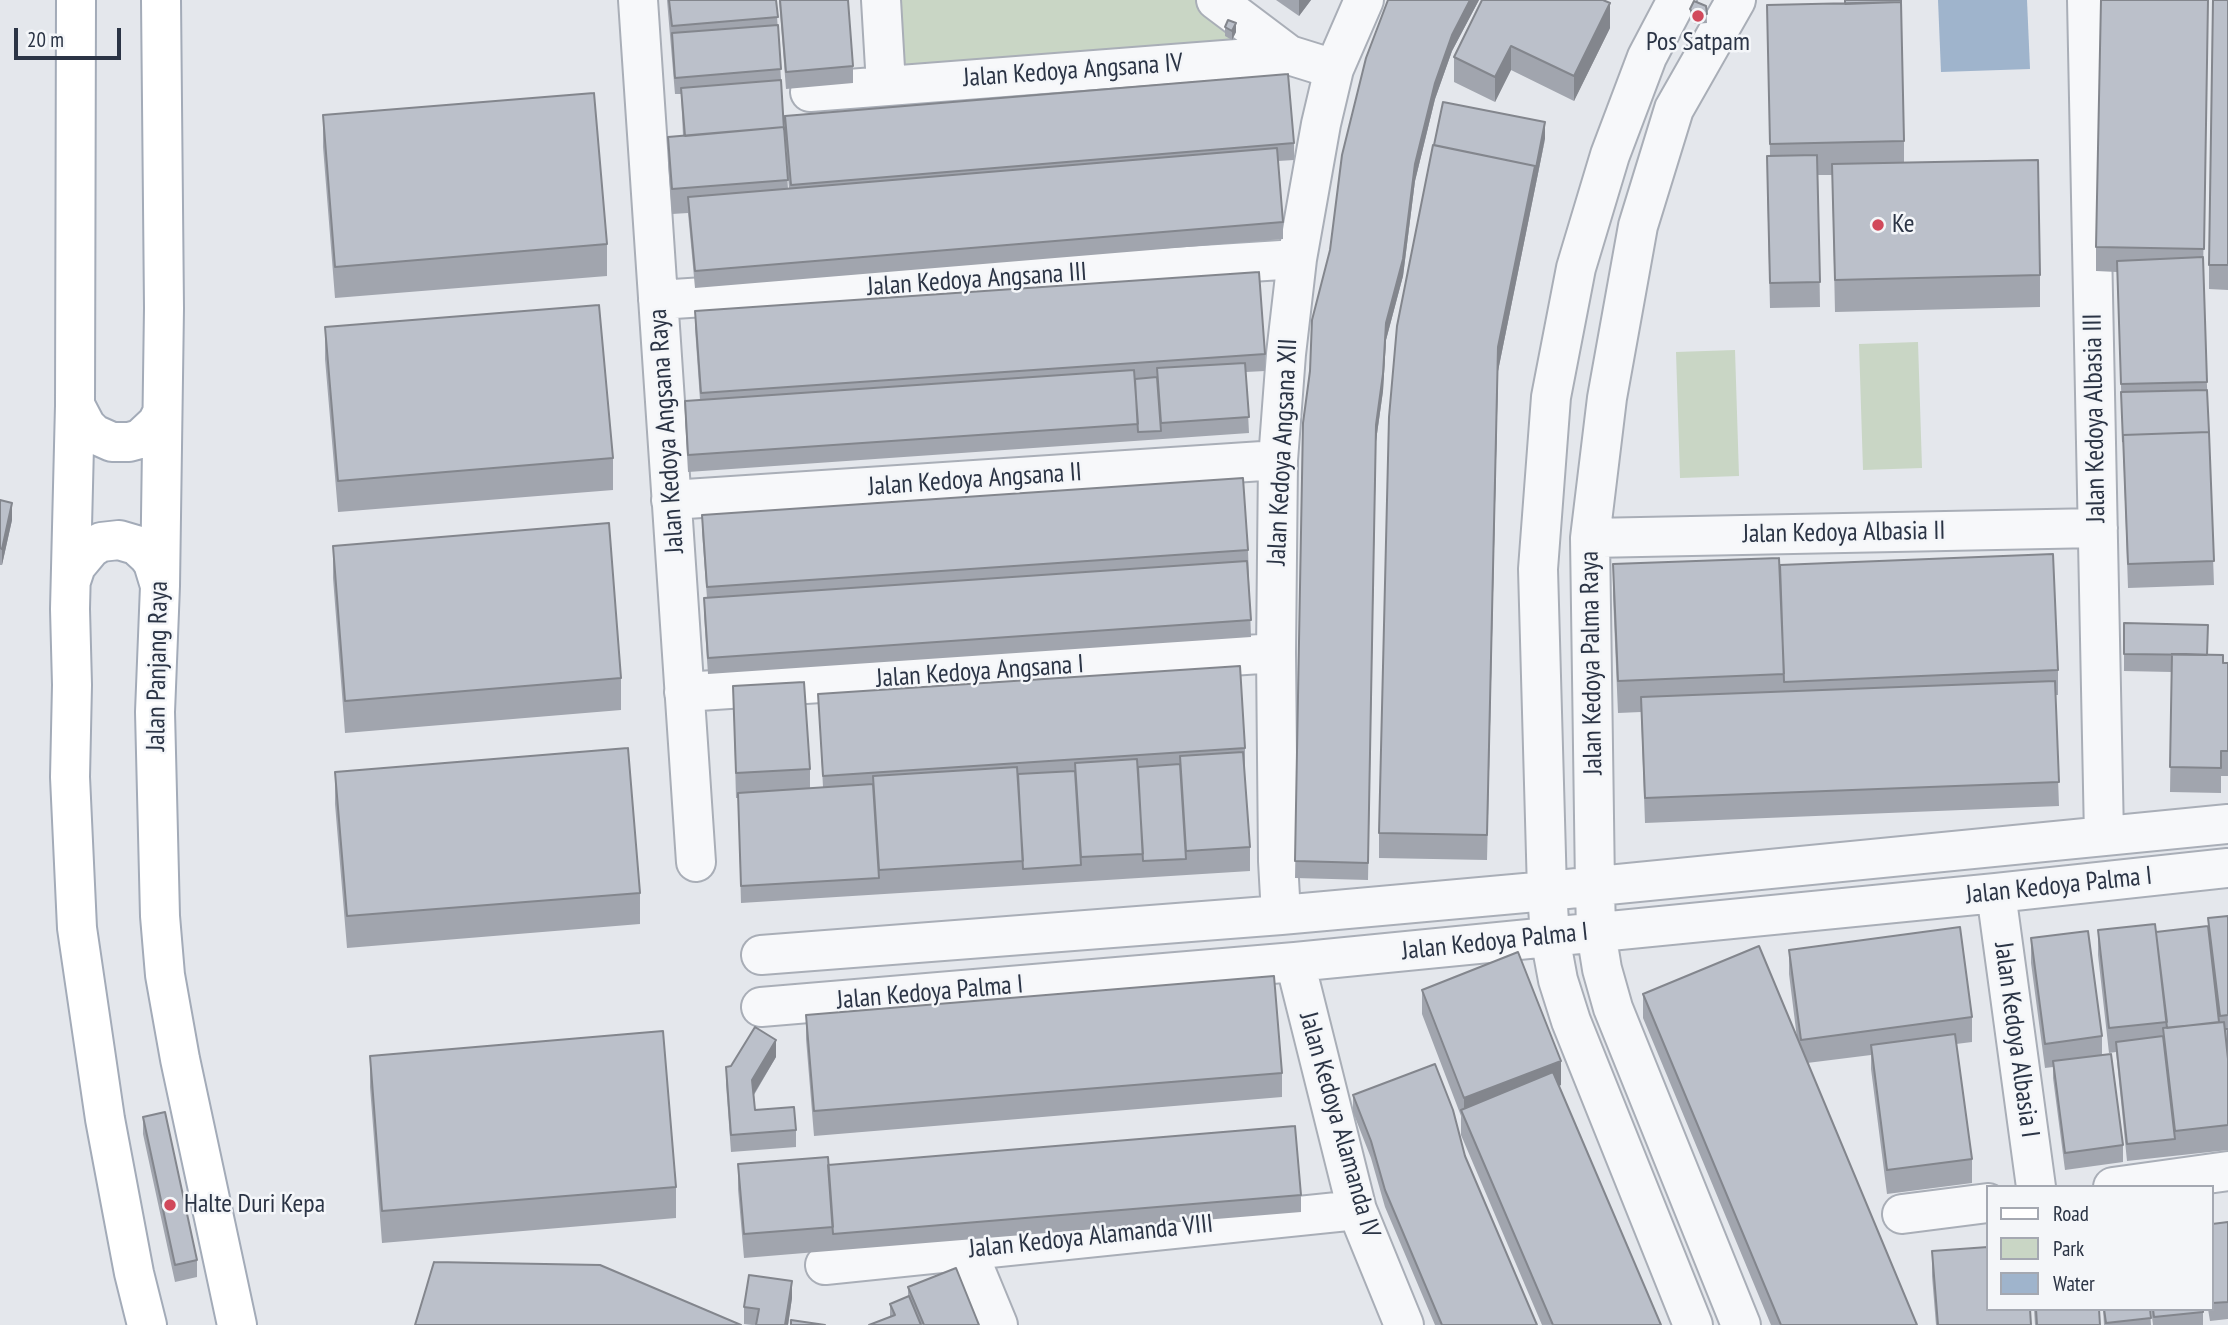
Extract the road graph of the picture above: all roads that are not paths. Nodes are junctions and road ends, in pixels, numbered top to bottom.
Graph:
1 (76, 0) edge
2 (161, 0) edge
3 (638, 0) edge
4 (881, 0) edge
5 (1216, 0) edge
6 (1364, 0) edge
7 (1676, 0) edge
8 (2087, 0) edge
9 (1723, 21) edge
10 (1289, 55) junction
11 (1334, 69) junction
12 (886, 85) junction
13 (810, 92) dead end
14 (1297, 259) junction
15 (658, 300) junction
16 (75, 405) junction
17 (162, 413) junction
18 (1279, 460) junction
19 (671, 500) junction
20 (2098, 528) junction
21 (1590, 538) junction
22 (71, 581) junction
23 (160, 586) junction
24 (1276, 653) junction
25 (684, 692) junction
26 (2228, 824) edge
27 (2104, 836) junction
28 (696, 862) dead end
29 (2228, 867) edge
30 (1595, 886) junction
31 (1547, 891) junction
32 (1996, 893) junction
33 (1281, 915) junction
34 (1596, 932) junction
35 (1029, 934) junction
36 (1550, 937) junction
37 (761, 955) dead end
38 (1294, 962) junction
39 (1032, 985) junction
40 (761, 1007) dead end
41 (2228, 1171) edge
42 (2036, 1185) edge
43 (2127, 1185) edge
44 (1986, 1203) edge
45 (1357, 1210) junction
46 (1902, 1214) dead end
47 (967, 1250) junction
48 (825, 1265) dead end
49 (147, 1325) edge
50 (237, 1325) edge
51 (999, 1325) edge
52 (1404, 1325) edge
53 (1693, 1325) edge
54 (1741, 1325) edge

1 - 16 main road
2 - 17 main road, Jalan Panjang Raya
3 - 15 street, Jalan Kedoya Angsana Raya
4 - 12 street
5 - 10 street
6 - 11 street, Jalan Kedoya Angsana XII
7 - 9 street
7 - 31 street, Jalan Kedoya Palma Raya
8 - 20 street, Jalan Kedoya Albasia III
9 - 21 street, Jalan Kedoya Palma Raya
10 - 11 street, Jalan Kedoya Angsana IV
10 - 12 street, Jalan Kedoya Angsana IV
11 - 14 street, Jalan Kedoya Angsana XII
12 - 13 street, Jalan Kedoya Angsana IV
14 - 15 street, Jalan Kedoya Angsana III
14 - 18 street, Jalan Kedoya Angsana XII
15 - 19 street, Jalan Kedoya Angsana Raya
16 - 17 main road
16 - 22 main road
17 - 23 main road, Jalan Panjang Raya
18 - 19 street, Jalan Kedoya Angsana II
18 - 24 street, Jalan Kedoya Angsana XII
19 - 25 street, Jalan Kedoya Angsana Raya
20 - 21 street, Jalan Kedoya Albasia II
20 - 27 street, Jalan Kedoya Albasia III
21 - 30 street, Jalan Kedoya Palma Raya
22 - 23 main road
22 - 49 main road
23 - 50 main road, Jalan Panjang Raya
24 - 25 street, Jalan Kedoya Angsana I
24 - 33 street, Jalan Kedoya Angsana XII
25 - 28 street, Jalan Kedoya Angsana Raya
26 - 27 street, Jalan Kedoya Palma I
27 - 30 street, Jalan Kedoya Palma I
29 - 32 street, Jalan Kedoya Palma I
30 - 31 street, Jalan Kedoya Palma I
30 - 34 street, Jalan Kedoya Palma Raya
31 - 33 street, Jalan Kedoya Palma I
31 - 36 street, Jalan Kedoya Palma Raya
32 - 34 street, Jalan Kedoya Palma I
32 - 42 street, Jalan Kedoya Albasia I
33 - 35 street, Jalan Kedoya Palma I
34 - 36 street, Jalan Kedoya Palma I
34 - 54 street, Jalan Kedoya Palma Raya
35 - 37 street, Jalan Kedoya Palma I
35 - 39 street
36 - 38 street, Jalan Kedoya Palma I
36 - 53 street, Jalan Kedoya Palma Raya
38 - 39 street, Jalan Kedoya Palma I
38 - 45 street, Jalan Kedoya Alamanda IV
39 - 40 street, Jalan Kedoya Palma I
41 - 43 street
44 - 46 street
45 - 47 street, Jalan Kedoya Alamanda VIII
45 - 52 street, Jalan Kedoya Alamanda IV
47 - 48 street, Jalan Kedoya Alamanda VIII
47 - 51 street

